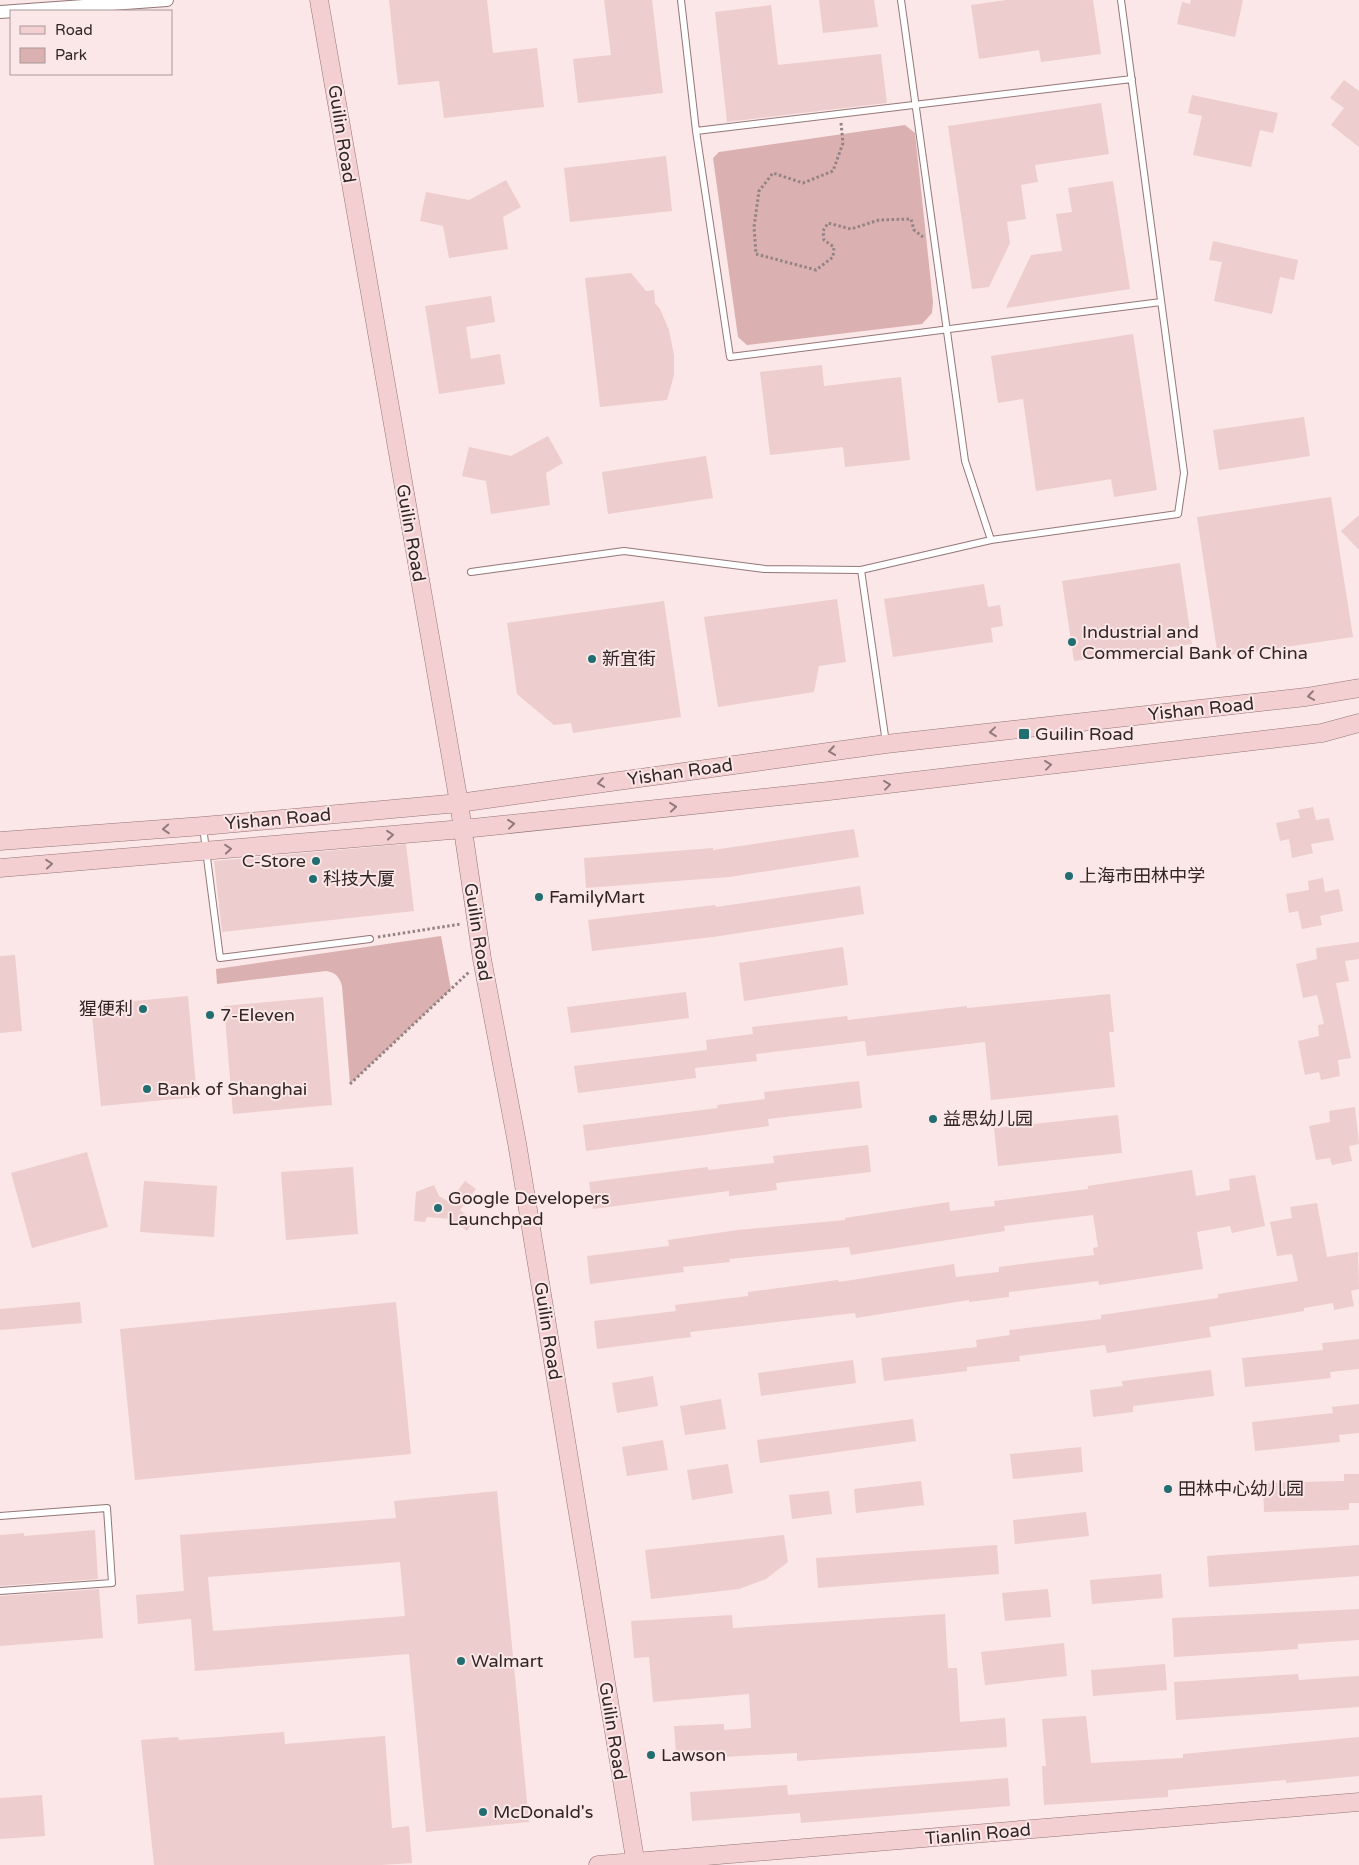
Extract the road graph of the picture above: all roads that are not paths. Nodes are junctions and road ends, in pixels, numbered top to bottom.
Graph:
1 (167, 0) edge
2 (319, 0) edge
3 (681, 0) edge
4 (901, 0) edge
5 (1121, 0) edge
6 (28, 10) edge
7 (1132, 80) junction
8 (917, 106) junction
9 (696, 131) junction
10 (1162, 302) junction
11 (946, 330) junction
12 (991, 540) junction
13 (861, 570) junction
14 (471, 572) dead end
15 (1359, 688) edge
16 (1359, 723) edge
17 (886, 744) junction
18 (459, 803) junction
19 (203, 826) junction
20 (463, 829) junction
21 (0, 841) edge
22 (206, 851) junction
23 (0, 868) edge
24 (370, 939) road end
25 (0, 1516) edge
26 (0, 1591) edge
27 (1359, 1802) edge
28 (636, 1863) edge
29 (598, 1865) edge

1 - 6 street
2 - 18 main road, Guilin Road
3 - 9 lane
4 - 8 lane
5 - 7 lane
7 - 8 lane
7 - 10 lane
8 - 9 lane
8 - 11 lane
9 - 11 lane
10 - 11 lane
10 - 12 lane
11 - 12 lane
12 - 13 lane
13 - 14 lane
13 - 17 lane
15 -> 17 main road, Yishan Road
20 -> 16 main road, Yishan Road
17 -> 18 main road, Yishan Road
18 - 19 main road, Yishan Road
18 - 20 main road, Guilin Road
19 -> 21 main road, Yishan Road
19 - 22 lane
22 -> 20 main road, Yishan Road
20 - 28 main road, Guilin Road
23 -> 22 main road, Yishan Road
22 - 24 lane
25 - 26 lane
27 - 28 main road, Tianlin Road
28 - 29 main road, Tianlin Road

